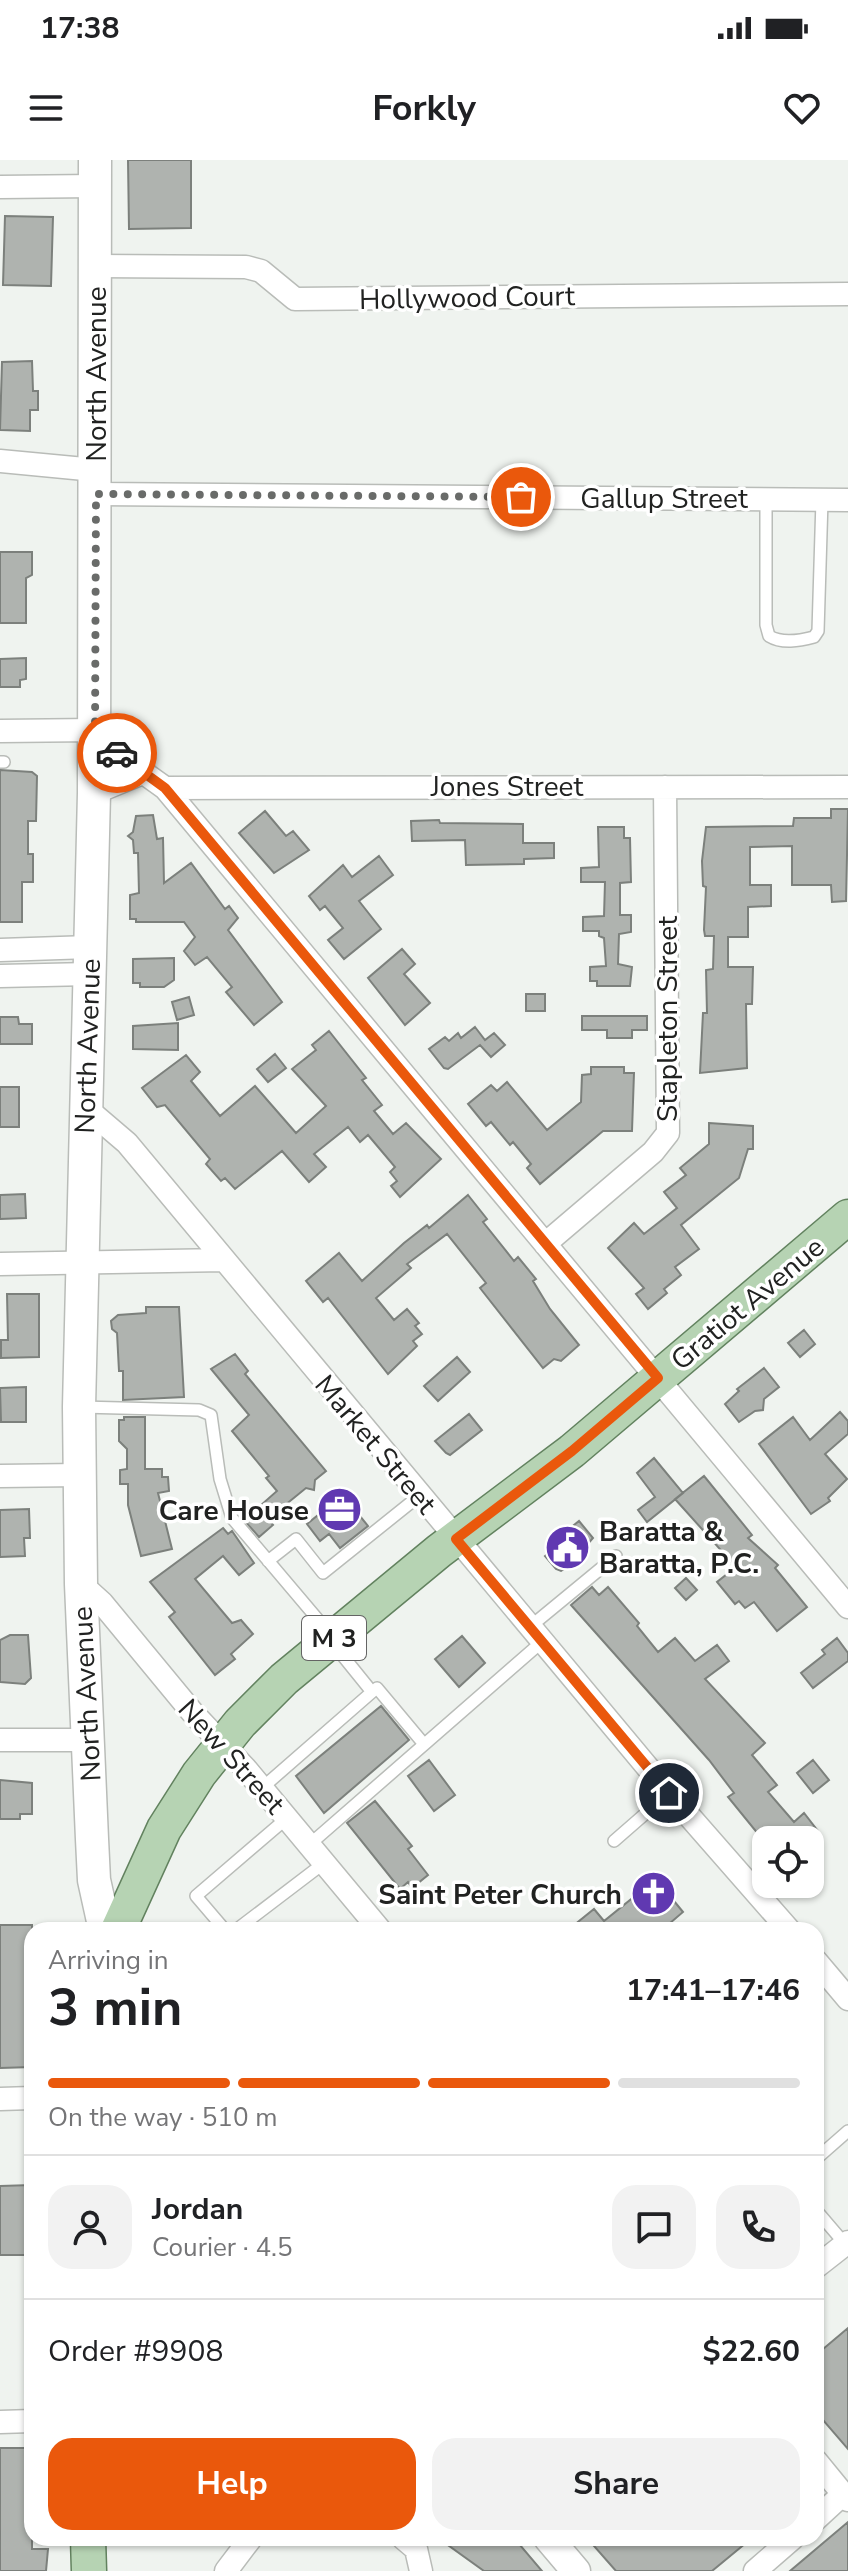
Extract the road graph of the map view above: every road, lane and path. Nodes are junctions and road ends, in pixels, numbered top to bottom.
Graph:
1 (95, 173) edge
2 (0, 187) edge
3 (96, 266) junction
4 (848, 294) edge
5 (0, 461) edge
6 (96, 482) junction
7 (766, 499) junction
8 (822, 500) junction
9 (848, 500) edge
10 (0, 731) edge
11 (95, 734) junction
12 (145, 772) junction
13 (665, 787) junction
14 (848, 787) edge
15 (165, 788) junction
16 (94, 793) junction
17 (0, 950) edge
18 (90, 961) junction
19 (0, 976) edge
20 (86, 1108) junction
21 (846, 1222) edge
22 (545, 1244) junction
23 (224, 1260) junction
24 (81, 1263) junction
25 (0, 1264) edge
26 (658, 1378) junction
27 (79, 1407) junction
28 (79, 1475) junction
29 (0, 1476) edge
30 (419, 1496) junction
31 (456, 1539) junction
32 (616, 1556) dead end
33 (268, 1561) junction
34 (81, 1584) junction
35 (848, 1607) edge
36 (538, 1633) junction
37 (332, 1640) junction
38 (377, 1688) dead end
39 (0, 1740) edge
40 (88, 1740) junction
41 (423, 1743) junction
42 (221, 1746) junction
43 (262, 1788) junction
44 (669, 1793) junction
45 (287, 1818) junction
46 (614, 1841) dead end
47 (309, 1845) junction
48 (324, 1863) junction
49 (103, 1922) edge
50 (122, 1922) edge
51 (218, 1922) edge
52 (247, 1922) edge
53 (373, 1922) edge
54 (782, 1922) edge
55 (824, 1970) edge
56 (848, 1999) edge
57 (24, 2098) edge
58 (0, 2099) edge
59 (848, 2131) edge
60 (824, 2152) edge
61 (824, 2219) edge
62 (846, 2243) edge
63 (824, 2261) edge
64 (24, 2421) edge
65 (0, 2422) edge
66 (824, 2471) edge
67 (845, 2498) edge
68 (824, 2513) edge
69 (88, 2546) edge
70 (245, 2546) edge
71 (412, 2546) edge
72 (555, 2546) edge
73 (784, 2546) edge
74 (89, 2571) edge
75 (226, 2571) edge
76 (421, 2571) edge
77 (576, 2571) edge
78 (755, 2571) edge

1 - 2 street
1 - 3 main road, North Avenue
3 - 4 street, Hollywood Court
3 - 6 main road, North Avenue
5 - 6 street, Gallup Street
6 - 7 street, Gallup Street
6 - 11 main road, North Avenue
7 - 8 street, Gallup Street
7 - 8 lane
8 - 9 street, Gallup Street
10 - 11 street
11 - 12 street
11 - 16 main road, North Avenue
12 - 15 street
12 - 16 street
13 - 14 street, Jones Street
13 - 15 street, Jones Street
13 - 22 street, Stapleton Street
15 - 22 street
16 - 18 main road, North Avenue
17 - 18 street
18 - 19 street
18 - 20 main road, North Avenue
20 - 23 street, Market Street
20 - 24 main road, North Avenue
21 - 26 main road, Gratiot Avenue / M 3
22 - 26 street
23 - 24 street
23 - 30 street, Market Street
24 - 25 street
24 - 27 main road, North Avenue
26 - 31 main road, Gratiot Avenue / M 3
26 - 35 street
27 - 28 main road, North Avenue
27 - 33 lane
28 - 29 street
28 - 34 main road, North Avenue
30 - 31 street, Market Street
30 - 33 lane
31 - 36 street, Market Street
31 - 37 main road, Gratiot Avenue / M 3
32 - 36 lane
33 - 37 lane
34 - 40 main road, North Avenue
34 - 42 street, New Street
36 - 41 lane
36 - 44 street, Market Street
37 - 42 main road, Gratiot Avenue / M 3
37 - 43 lane
38 - 41 lane
39 - 40 street
40 - 49 main road, North Avenue
41 - 47 lane
42 - 43 street, New Street
42 - 50 main road, Gratiot Avenue / M 3
43 - 45 street, New Street
44 - 46 lane
44 - 54 street, Market Street
45 - 47 street, New Street
45 - 51 lane
47 - 48 street, New Street
48 - 52 lane
48 - 53 street, New Street
55 - 56 street
57 - 58 street
59 - 60 lane
61 - 62 lane
62 - 63 street
64 - 65 street
66 - 67 street
67 - 68 street
69 - 74 main road
70 - 75 street
71 - 76 street
72 - 77 street
73 - 78 street

